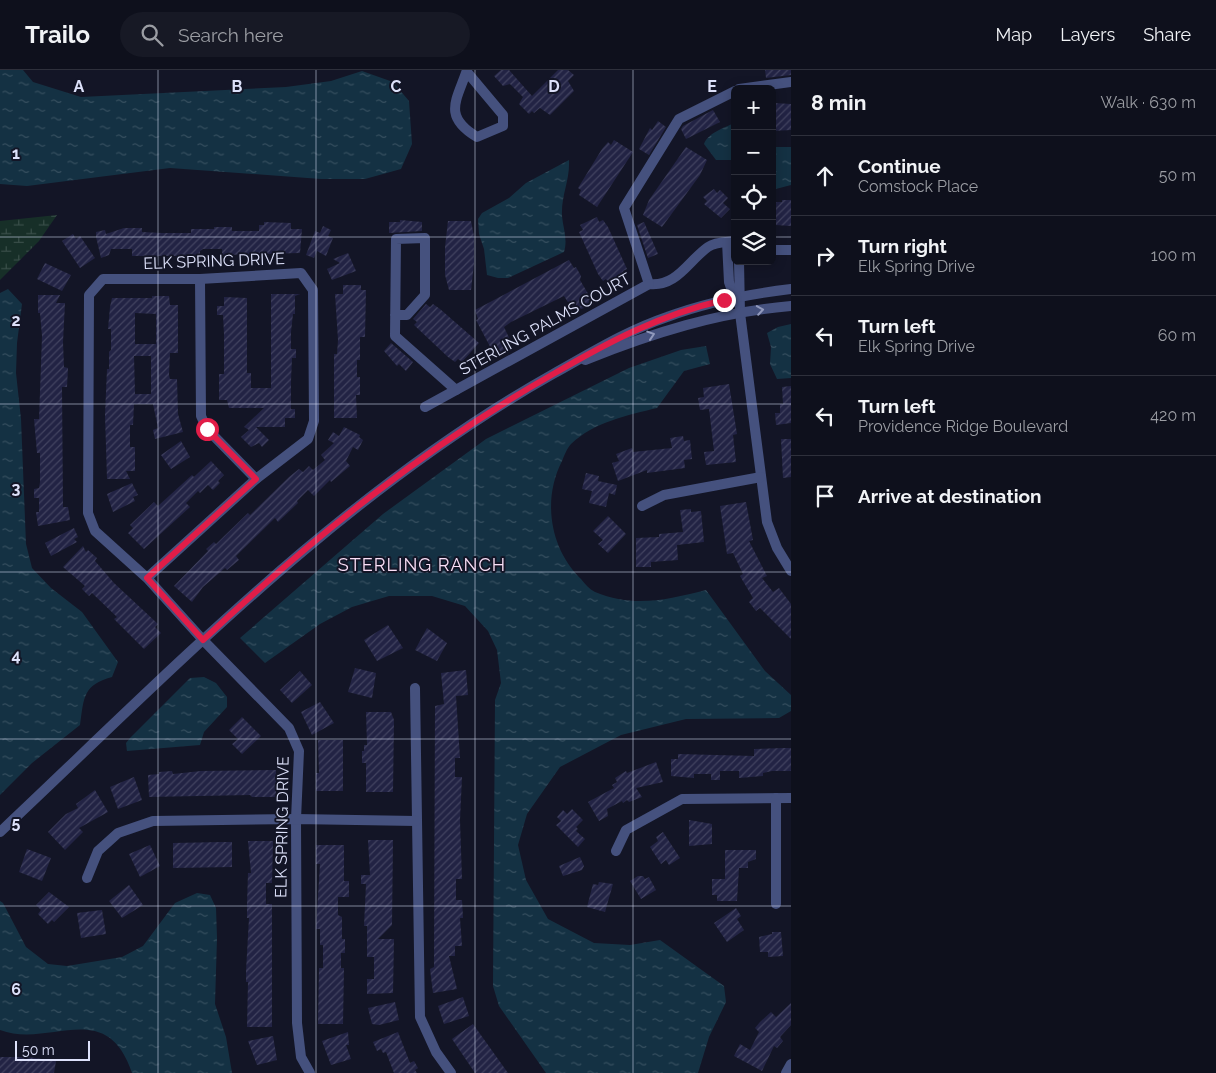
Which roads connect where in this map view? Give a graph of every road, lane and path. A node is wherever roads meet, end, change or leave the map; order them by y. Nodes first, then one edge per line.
1 (467, 71) edge
2 (791, 82) edge
3 (769, 85) edge
4 (731, 93) edge
5 (731, 241) edge
6 (776, 250) edge
7 (791, 250) edge
8 (740, 265) edge
9 (200, 279) junction
10 (649, 284) junction
11 (791, 289) edge
12 (737, 297) junction
13 (791, 306) edge
14 (740, 313) junction
15 (395, 315) junction
16 (556, 372) junction
17 (456, 390) junction
18 (425, 407) dead end
19 (761, 477) junction
20 (256, 479) junction
21 (642, 506) dead end
22 (791, 571) edge
23 (147, 578) junction
24 (203, 640) junction
25 (416, 688) dead end
26 (776, 798) junction
27 (791, 798) edge
28 (296, 819) junction
29 (416, 822) junction
30 (0, 832) edge
31 (616, 851) dead end
32 (87, 878) dead end
33 (776, 904) dead end
34 (791, 1064) edge
35 (310, 1073) edge
36 (451, 1073) edge
37 (786, 1073) edge

1 - 1 street
2 - 3 street
4 - 10 street, STERLING PALMS COURT
5 - 10 street, STERLING PALMS COURT
5 - 12 street, STERLING PALMS COURT
6 - 7 street
8 - 12 street, STERLING PALMS COURT
9 - 20 street
9 - 20 street, ELK SPRING DRIVE
9 - 23 street, ELK SPRING DRIVE
10 - 17 street, STERLING PALMS COURT
11 - 12 street
12 - 14 street, STERLING PALMS COURT
12 - 16 street
14 -> 13 street
16 -> 14 street
14 - 19 street, STERLING PALMS COURT
15 - 15 street, STERLING PALMS COURT
15 - 17 street, STERLING PALMS COURT
16 - 24 street
17 - 18 street, STERLING PALMS COURT
19 - 21 street
19 - 22 street, STERLING PALMS COURT
20 - 23 street, ELK SPRING DRIVE
23 - 24 street, ELK SPRING DRIVE
24 - 28 street, ELK SPRING DRIVE
24 - 30 street
25 - 29 street
26 - 27 street
26 - 31 street
26 - 33 street
28 - 29 street
28 - 32 street
28 - 35 street, ELK SPRING DRIVE
29 - 36 street
34 - 37 street

